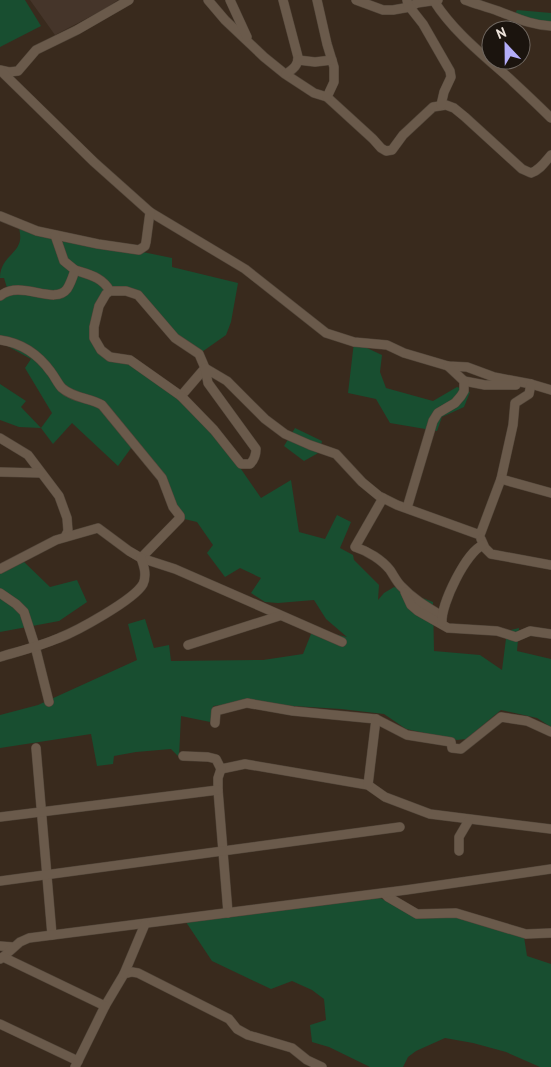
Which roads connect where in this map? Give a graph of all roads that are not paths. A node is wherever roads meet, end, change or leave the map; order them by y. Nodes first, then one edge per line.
1 (129, 0) edge
2 (208, 0) edge
3 (230, 0) edge
4 (283, 0) edge
5 (317, 0) edge
6 (356, 0) edge
7 (465, 0) edge
8 (436, 1) edge
9 (408, 4) edge
10 (551, 26) edge
11 (248, 40) junction
12 (298, 60) junction
13 (332, 60) junction
14 (0, 70) edge
15 (286, 74) junction
16 (327, 97) junction
17 (441, 105) junction
18 (551, 118) edge
19 (551, 155) edge
20 (150, 212) junction
21 (0, 216) edge
22 (55, 235) junction
23 (75, 270) junction
24 (110, 292) junction
25 (0, 296) edge
26 (0, 340) edge
27 (448, 366) junction
28 (205, 368) junction
29 (464, 381) junction
30 (527, 383) junction
31 (551, 390) edge
32 (181, 396) junction
33 (0, 438) edge
34 (0, 472) edge
35 (41, 473) junction
36 (501, 479) junction
37 (551, 493) edge
38 (383, 498) junction
39 (407, 508) junction
40 (480, 535) junction
41 (65, 537) junction
42 (483, 544) junction
43 (141, 558) junction
44 (551, 565) edge
45 (0, 569) edge
46 (404, 589) junction
47 (0, 594) edge
48 (279, 616) junction
49 (442, 616) junction
50 (448, 628) junction
51 (551, 634) edge
52 (342, 642) dead end
53 (188, 645) dead end
54 (35, 646) junction
55 (0, 656) edge
56 (49, 702) dead end
57 (376, 719) junction
58 (215, 723) dead end
59 (551, 732) edge
60 (36, 748) dead end
61 (183, 756) dead end
62 (221, 769) junction
63 (368, 785) junction
64 (218, 790) junction
65 (43, 812) junction
66 (0, 817) edge
67 (469, 820) junction
68 (400, 827) dead end
69 (551, 829) edge
70 (224, 851) junction
71 (459, 851) dead end
72 (551, 869) edge
73 (47, 875) junction
74 (0, 881) edge
75 (384, 893) junction
76 (228, 913) junction
77 (145, 924) junction
78 (551, 932) edge
79 (52, 936) junction
80 (0, 946) edge
81 (13, 947) junction
82 (1, 958) edge
83 (124, 974) junction
84 (105, 1006) junction
85 (0, 1024) edge
86 (76, 1064) edge
87 (322, 1067) edge

1 - 14 street
2 - 11 street
3 - 11 street
4 - 12 street
5 - 13 street
6 - 9 street
7 - 10 street
8 - 9 street
8 - 18 street
9 - 17 street
11 - 15 street
12 - 13 street
12 - 15 street
13 - 16 street
14 - 20 street
15 - 16 street
16 - 17 street
17 - 19 street
20 - 22 street
20 - 27 street
21 - 22 street
22 - 23 street
23 - 24 street
23 - 25 street
24 - 28 street
24 - 32 street
26 - 43 street
27 - 29 street
27 - 30 street
28 - 32 street
28 - 32 street
28 - 38 street
29 - 30 street
29 - 39 street
30 - 31 street
30 - 36 street
33 - 35 street
34 - 35 street
35 - 41 street
36 - 37 street
36 - 40 street
38 - 39 street
38 - 46 street
39 - 40 street
40 - 42 street
41 - 43 street
41 - 45 street
42 - 44 street
42 - 49 street
43 - 48 street
43 - 54 street
46 - 49 street
46 - 50 street
47 - 54 street
48 - 52 street
48 - 53 street
49 - 50 street
50 - 51 street
54 - 55 street
54 - 56 street
57 - 58 street
57 - 59 street
57 - 63 street
60 - 65 street
61 - 62 street
62 - 63 street
62 - 64 street
63 - 67 street
64 - 65 street
64 - 70 street
65 - 66 street
65 - 73 street
67 - 69 street
67 - 71 street
68 - 70 street
70 - 73 street
70 - 76 street
72 - 75 street
73 - 74 street
73 - 79 street
75 - 76 street
75 - 78 street
76 - 77 street
77 - 79 street
77 - 83 street
79 - 81 street
80 - 81 street
81 - 82 street
82 - 84 street
83 - 84 street
83 - 87 street
84 - 86 street
85 - 86 street

